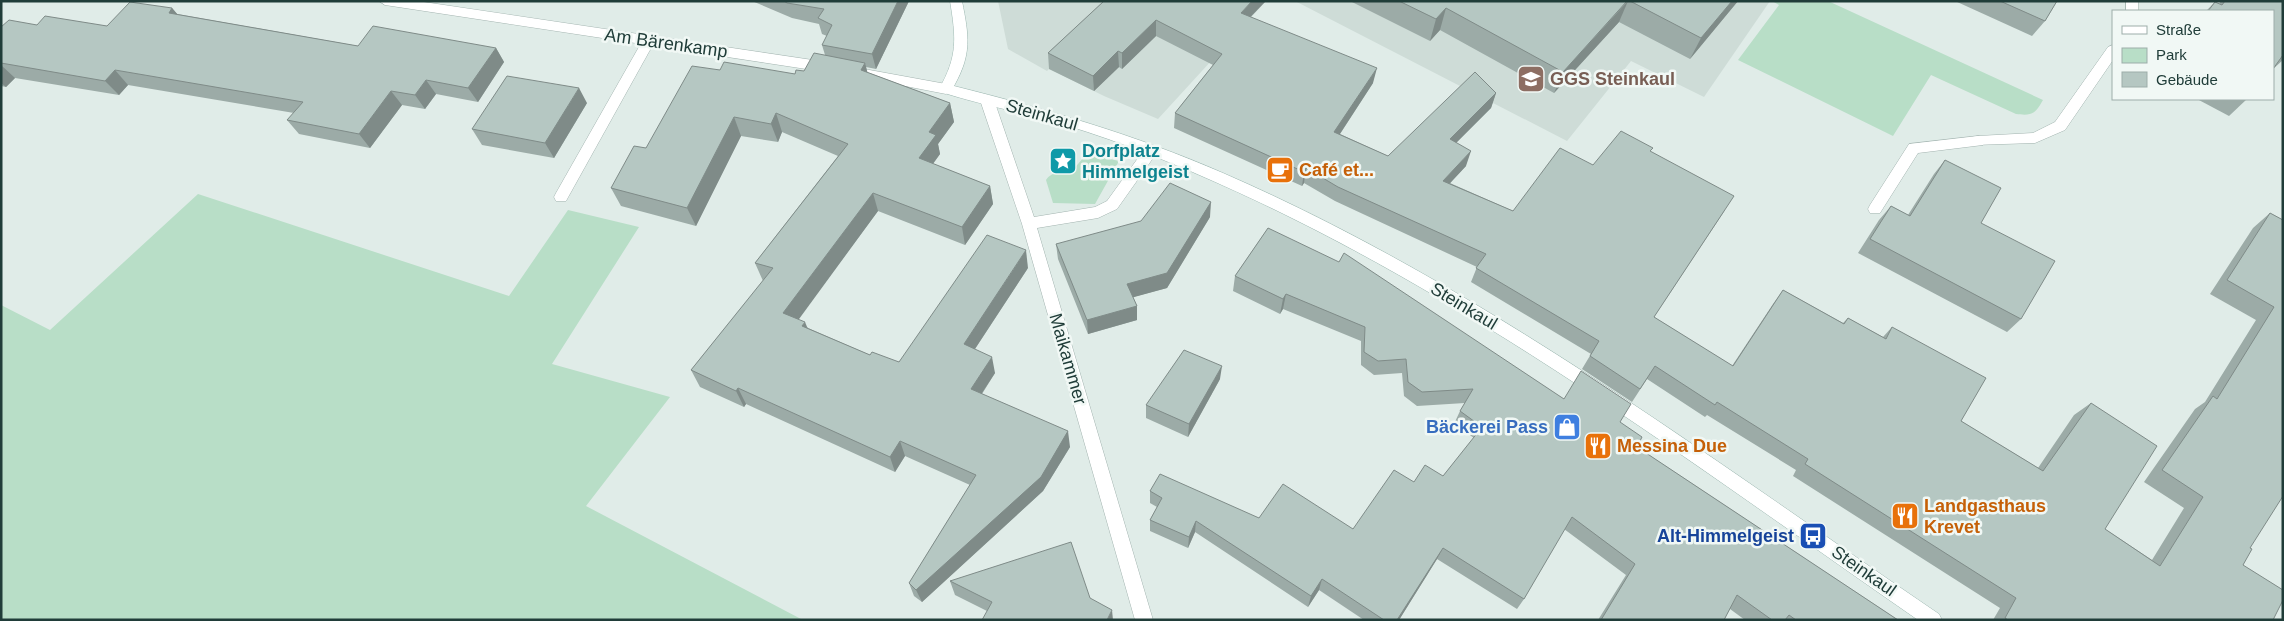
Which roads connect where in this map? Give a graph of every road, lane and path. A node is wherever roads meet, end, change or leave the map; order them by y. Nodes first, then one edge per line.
1 (385, 1) edge
2 (956, 1) edge
3 (649, 41) junction
4 (2112, 51) edge
5 (946, 89) junction
6 (987, 100) junction
7 (1151, 151) junction
8 (560, 197) dead end
9 (1875, 209) dead end
10 (1029, 224) junction
11 (1144, 620) edge
12 (1933, 620) edge

1 - 3 street, Am Bärenkamp
2 - 5 street
3 - 5 street, Am Bärenkamp
3 - 8 street
4 - 9 street
5 - 6 street, Steinkaul
6 - 7 street, Steinkaul
6 - 10 street, Maikammer
7 - 10 street
7 - 12 street, Steinkaul
10 - 11 street, Maikammer

